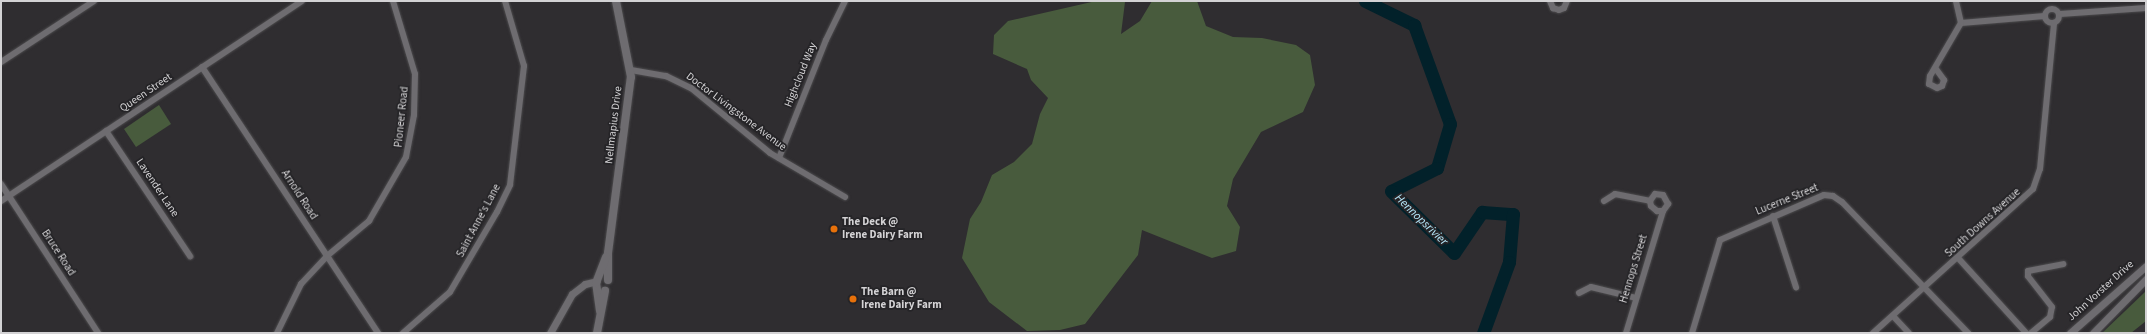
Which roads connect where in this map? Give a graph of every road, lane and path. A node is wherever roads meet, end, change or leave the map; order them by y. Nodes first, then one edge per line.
1 (94, 1) edge
2 (302, 1) edge
3 (393, 1) edge
4 (505, 1) edge
5 (616, 1) edge
6 (845, 1) edge
7 (1550, 1) edge
8 (1567, 1) edge
9 (1956, 1) edge
10 (2050, 1) edge
11 (2052, 8) junction
12 (2146, 8) edge
13 (2060, 14) junction
14 (2045, 16) junction
15 (1962, 23) junction
16 (2054, 23) junction
17 (1, 62) edge
18 (202, 67) junction
19 (1936, 69) dead end
20 (631, 70) junction
21 (106, 131) junction
22 (779, 158) junction
23 (1, 184) edge
24 (9, 196) junction
25 (845, 197) dead end
26 (1604, 200) dead end
27 (1, 201) edge
28 (1650, 201) junction
29 (1663, 211) junction
30 (1773, 216) junction
31 (190, 256) dead end
32 (327, 256) junction
33 (1959, 259) junction
34 (2063, 264) dead end
35 (2146, 266) edge
36 (2146, 280) edge
37 (601, 285) junction
38 (1796, 287) dead end
39 (1925, 287) junction
40 (1579, 294) dead end
41 (1636, 298) junction
42 (1893, 316) junction
43 (98, 333) edge
44 (277, 333) edge
45 (378, 333) edge
46 (403, 333) edge
47 (550, 333) edge
48 (597, 333) edge
49 (1626, 333) edge
50 (1692, 333) edge
51 (1873, 333) edge
52 (1909, 333) edge
53 (1968, 333) edge
54 (2026, 333) edge
55 (2031, 333) edge
56 (2070, 333) edge
57 (2093, 333) edge

1 - 17 street
2 - 18 street, Queen Street
3 - 32 street, Pioneer Road
4 - 46 street, Saint Anne's Lane
5 - 20 main road, Nellmapius Drive
6 - 22 street, Highcloud Way
7 - 8 street
9 - 15 street
10 - 11 street
11 - 13 street
11 - 14 street
12 - 13 street
13 - 16 street
14 - 15 street
14 - 16 street
15 - 19 street
16 - 33 street, South Downs Avenue
18 - 21 street, Queen Street
18 - 32 street, Arnold Road
20 - 22 street, Doctor Livingstone Avenue
20 - 37 main road, Nellmapius Drive
21 - 24 street, Queen Street
21 - 31 street, Lavender Lane
22 - 25 street, Doctor Livingstone Avenue
23 - 24 street, Bruce Road
24 - 27 street, Queen Street
24 - 43 street, Bruce Road
26 - 28 street
28 - 29 street
28 - 29 street, Hennops Street
29 - 41 street, Hennops Street
30 - 38 street
30 - 39 street, Lucerne Street
30 - 50 street, Lucerne Street
32 - 44 street, Pioneer Road
32 - 45 street, Arnold Road
33 - 39 street, South Downs Avenue
33 - 54 street
34 - 55 street
35 - 56 street, John Vorster Drive
36 - 57 street, John Vorster Drive
37 - 47 street
37 - 48 main road, Nellmapius Drive
39 - 42 street, South Downs Avenue
39 - 53 street, Lucerne Street
40 - 41 street
41 - 49 street, Hennops Street
42 - 51 street, South Downs Avenue
42 - 52 street

